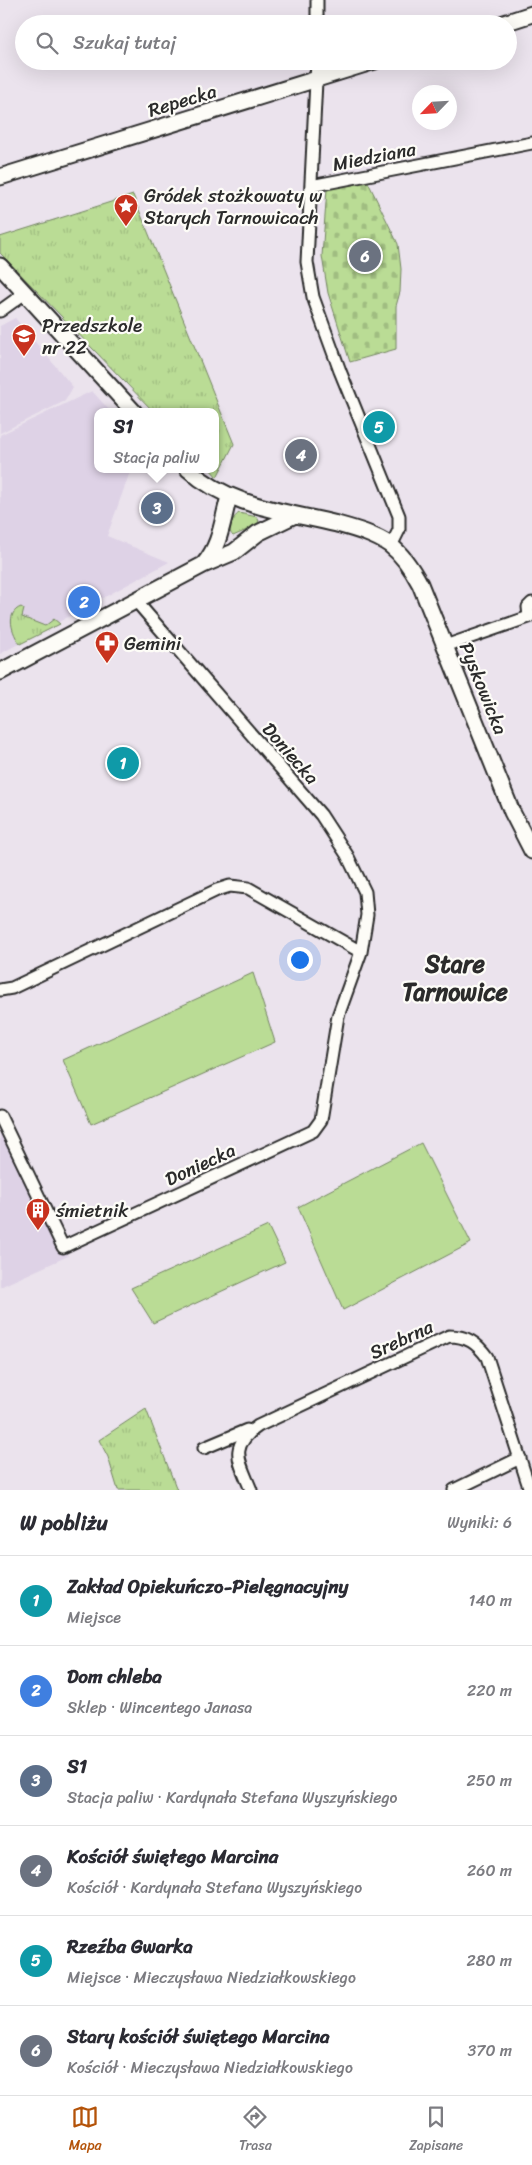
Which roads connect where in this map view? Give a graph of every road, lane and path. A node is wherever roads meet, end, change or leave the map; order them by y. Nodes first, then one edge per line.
1 (317, 0) edge
2 (532, 14) edge
3 (317, 15) edge
4 (517, 19) edge
5 (318, 70) edge
6 (345, 70) edge
7 (318, 78) junction
8 (532, 143) edge
9 (0, 177) edge
10 (311, 186) junction
11 (0, 266) edge
12 (25, 293) junction
13 (0, 311) edge
14 (130, 408) edge
15 (193, 473) edge
16 (229, 496) junction
17 (263, 508) junction
18 (295, 515) junction
19 (258, 534) junction
20 (391, 546) junction
21 (203, 565) junction
22 (136, 601) junction
23 (532, 603) edge
24 (445, 646) junction
25 (0, 672) edge
26 (532, 851) edge
27 (361, 952) junction
28 (0, 990) edge
29 (0, 1116) edge
30 (258, 1426) junction
31 (204, 1448) dead end
32 (520, 1458) junction
33 (251, 1490) edge
34 (454, 1490) edge
35 (530, 1490) edge

1 - 3 street
2 - 4 street
5 - 7 street
6 - 7 street, Repecka
7 - 9 street, Repecka
7 - 10 street
8 - 10 street, Miedziana
10 - 20 street
11 - 12 street
12 - 13 street
12 - 14 street
15 - 16 street
16 - 17 street
16 - 21 street
17 - 18 street
17 - 19 street
18 - 19 street
18 - 20 street
19 - 21 street
20 - 24 street, Pyskowicka
21 - 22 street
22 - 25 street
22 - 27 street, Doniecka
23 - 24 street
24 - 26 street, Pyskowicka
27 - 28 street
27 - 29 street, Doniecka
30 - 31 street, Srebrna
30 - 32 street, Srebrna
30 - 33 street, Srebrna
32 - 34 street
32 - 35 street, Srebrna

